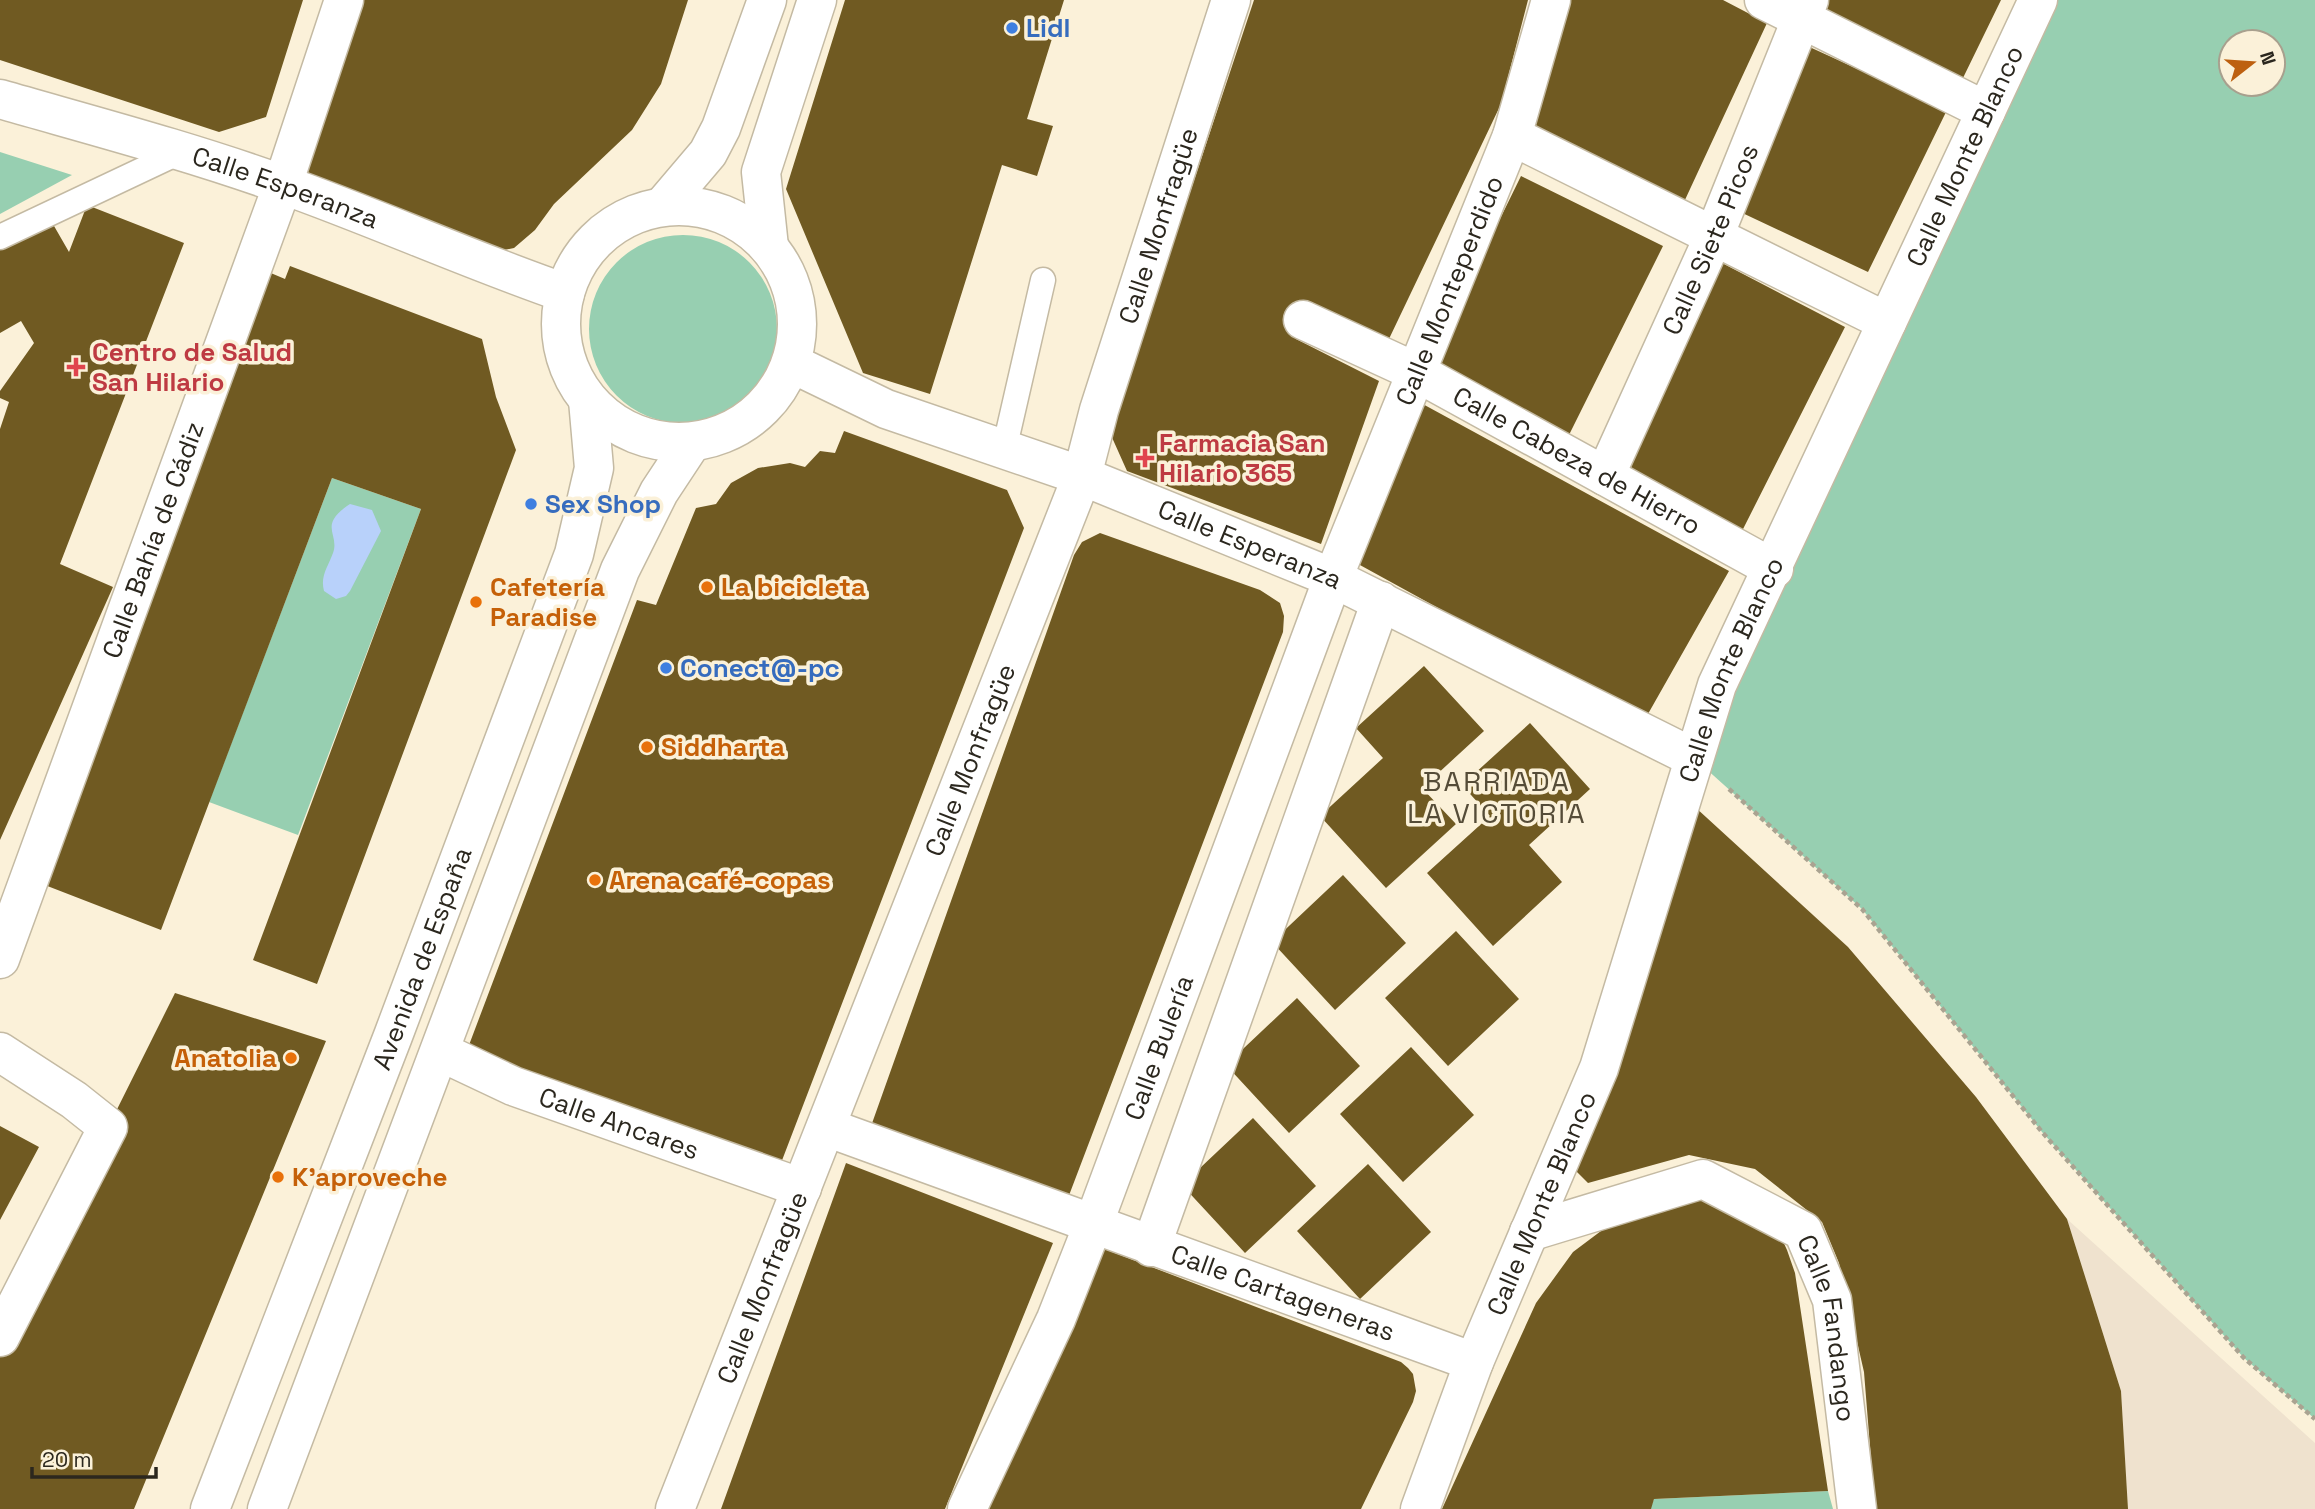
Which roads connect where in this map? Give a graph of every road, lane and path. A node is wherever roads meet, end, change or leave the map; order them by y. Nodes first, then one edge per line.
1 (345, 0) edge
2 (767, 0) edge
3 (817, 0) edge
4 (1231, 0) edge
5 (1551, 0) edge
6 (1764, 0) edge
7 (2038, 0) edge
8 (1805, 9) edge
9 (0, 99) edge
10 (1986, 111) junction
11 (1512, 136) junction
12 (182, 151) junction
13 (283, 184) junction
14 (663, 206) junction
15 (1714, 236) junction
16 (0, 237) edge
17 (769, 247) junction
18 (1043, 280) dead end
19 (565, 293) junction
20 (1303, 320) dead end
21 (1887, 322) junction
22 (791, 363) junction
23 (1416, 372) junction
24 (588, 400) junction
25 (692, 442) junction
26 (1004, 450) junction
27 (1605, 476) junction
28 (1082, 477) junction
29 (1774, 569) junction
30 (1333, 578) junction
31 (1381, 601) junction
32 (1694, 758) junction
33 (0, 958) edge
34 (0, 1052) edge
35 (441, 1052) junction
36 (826, 1127) junction
37 (802, 1188) junction
38 (1093, 1225) junction
39 (1529, 1232) junction
40 (1151, 1247) junction
41 (0, 1337) edge
42 (1474, 1362) junction
43 (2315, 1419) edge
44 (210, 1509) edge
45 (267, 1509) edge
46 (675, 1509) edge
47 (967, 1509) edge
48 (1420, 1509) edge
49 (1857, 1509) edge

1 - 13 street, Calle Bahía de Cádiz
2 - 14 street
3 - 17 street
4 - 28 street, Calle Monfragüe
5 - 11 street, Calle Monteperdido
6 - 8 street
7 - 10 street, Calle Monte Blanco
8 - 10 street
8 - 15 street, Calle Siete Picos
9 - 12 street, Calle Esperanza
10 - 21 street, Calle Monte Blanco
11 - 15 street
11 - 23 street, Calle Monteperdido
12 - 13 street, Calle Esperanza
12 - 16 lane
13 - 19 street, Calle Esperanza
13 - 33 street, Calle Bahía de Cádiz
14 - 17 street
14 - 19 street
15 - 21 street
15 - 27 street, Calle Siete Picos
17 - 22 street
18 - 26 lane
19 - 24 street
20 - 23 street, Calle Cabeza de Hierro
21 - 29 street, Calle Monte Blanco
22 - 25 street
22 - 26 street, Calle Esperanza
23 - 27 street, Calle Cabeza de Hierro
23 - 30 street, Calle Monteperdido
24 - 25 street
24 - 44 street, Avenida de España
25 - 35 street, Avenida de España
26 - 28 street, Calle Esperanza
27 - 29 street, Calle Cabeza de Hierro
28 - 30 street, Calle Esperanza
28 - 36 street, Calle Monfragüe
29 - 32 street, Calle Monte Blanco
30 - 31 street, Calle Esperanza
30 - 38 street, Calle Bulería
31 - 32 street, Calle Esperanza
31 - 40 street
32 - 39 street, Calle Monte Blanco
32 - 43 path
34 - 41 street
35 - 37 street, Calle Ancares
35 - 45 street, Avenida de España
36 - 37 street, Calle Monfragüe
36 - 38 street
37 - 46 street, Calle Monfragüe
38 - 40 street, Calle Cartageneras
38 - 47 street, Calle Bulería
39 - 42 street, Calle Monte Blanco
39 - 49 street, Calle Fandango
40 - 42 street, Calle Cartageneras
42 - 48 street, Calle Monte Blanco

